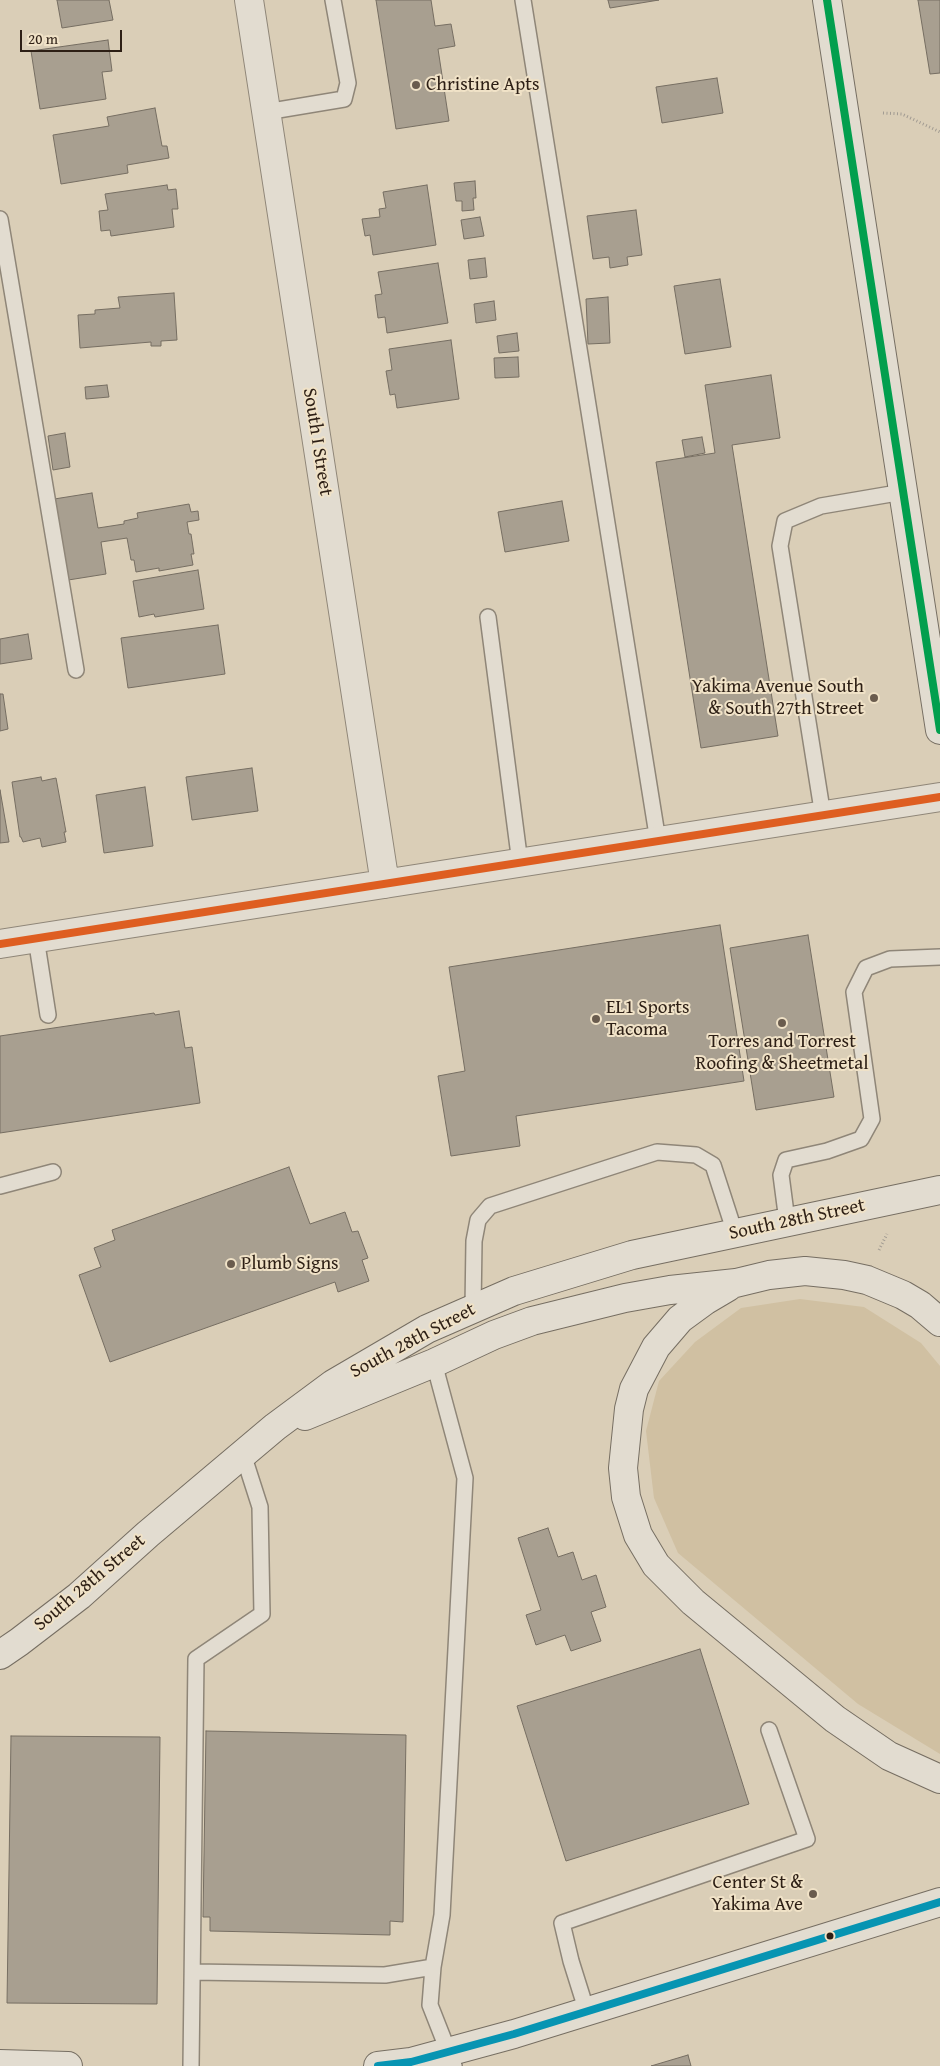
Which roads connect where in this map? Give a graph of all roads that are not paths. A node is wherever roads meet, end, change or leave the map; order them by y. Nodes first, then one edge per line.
1 (249, 0) edge
2 (333, 0) edge
3 (523, 0) edge
4 (827, 0) edge
5 (266, 112) junction
6 (0, 219) edge
7 (903, 492) junction
8 (488, 617) dead end
9 (76, 670) dead end
10 (940, 730) edge
11 (940, 797) edge
12 (823, 816) junction
13 (658, 841) junction
14 (520, 863) junction
15 (385, 884) junction
16 (36, 938) junction
17 (0, 944) edge
18 (940, 957) edge
19 (48, 1015) dead end
20 (53, 1172) dead end
21 (0, 1186) edge
22 (940, 1190) edge
23 (787, 1221) junction
24 (735, 1233) junction
25 (736, 1283) junction
26 (473, 1308) junction
27 (940, 1322) edge
28 (434, 1363) junction
29 (275, 1427) junction
30 (243, 1454) junction
31 (0, 1655) edge
32 (769, 1730) dead end
33 (940, 1779) edge
34 (940, 1902) edge
35 (432, 1967) junction
36 (192, 1972) junction
37 (587, 2012) junction
38 (452, 2059) edge
39 (0, 2064) edge
40 (68, 2066) edge
41 (191, 2066) edge
42 (378, 2066) edge

1 - 5 street, South I Street
2 - 5 lane
3 - 13 lane
4 - 7 street
5 - 15 street, South I Street
6 - 9 lane
7 - 10 street
7 - 12 lane
8 - 14 lane
11 - 12 street
12 - 13 street
13 - 14 street
14 - 15 street
15 - 16 street
16 - 17 street
16 - 19 lane
18 - 23 lane
20 - 21 lane
22 - 23 street, South 28th Street
23 - 24 street, South 28th Street
24 - 26 street, South 28th Street
24 - 26 lane
25 - 27 street
25 - 28 street
25 - 33 street
26 - 29 street, South 28th Street
28 - 29 street
28 - 35 lane
29 - 30 street, South 28th Street
30 - 31 street, South 28th Street
30 - 36 lane
32 - 37 lane
34 - 37 street
35 - 36 lane
35 - 38 lane
36 - 41 lane
37 - 38 street
38 - 42 street
39 - 40 street

